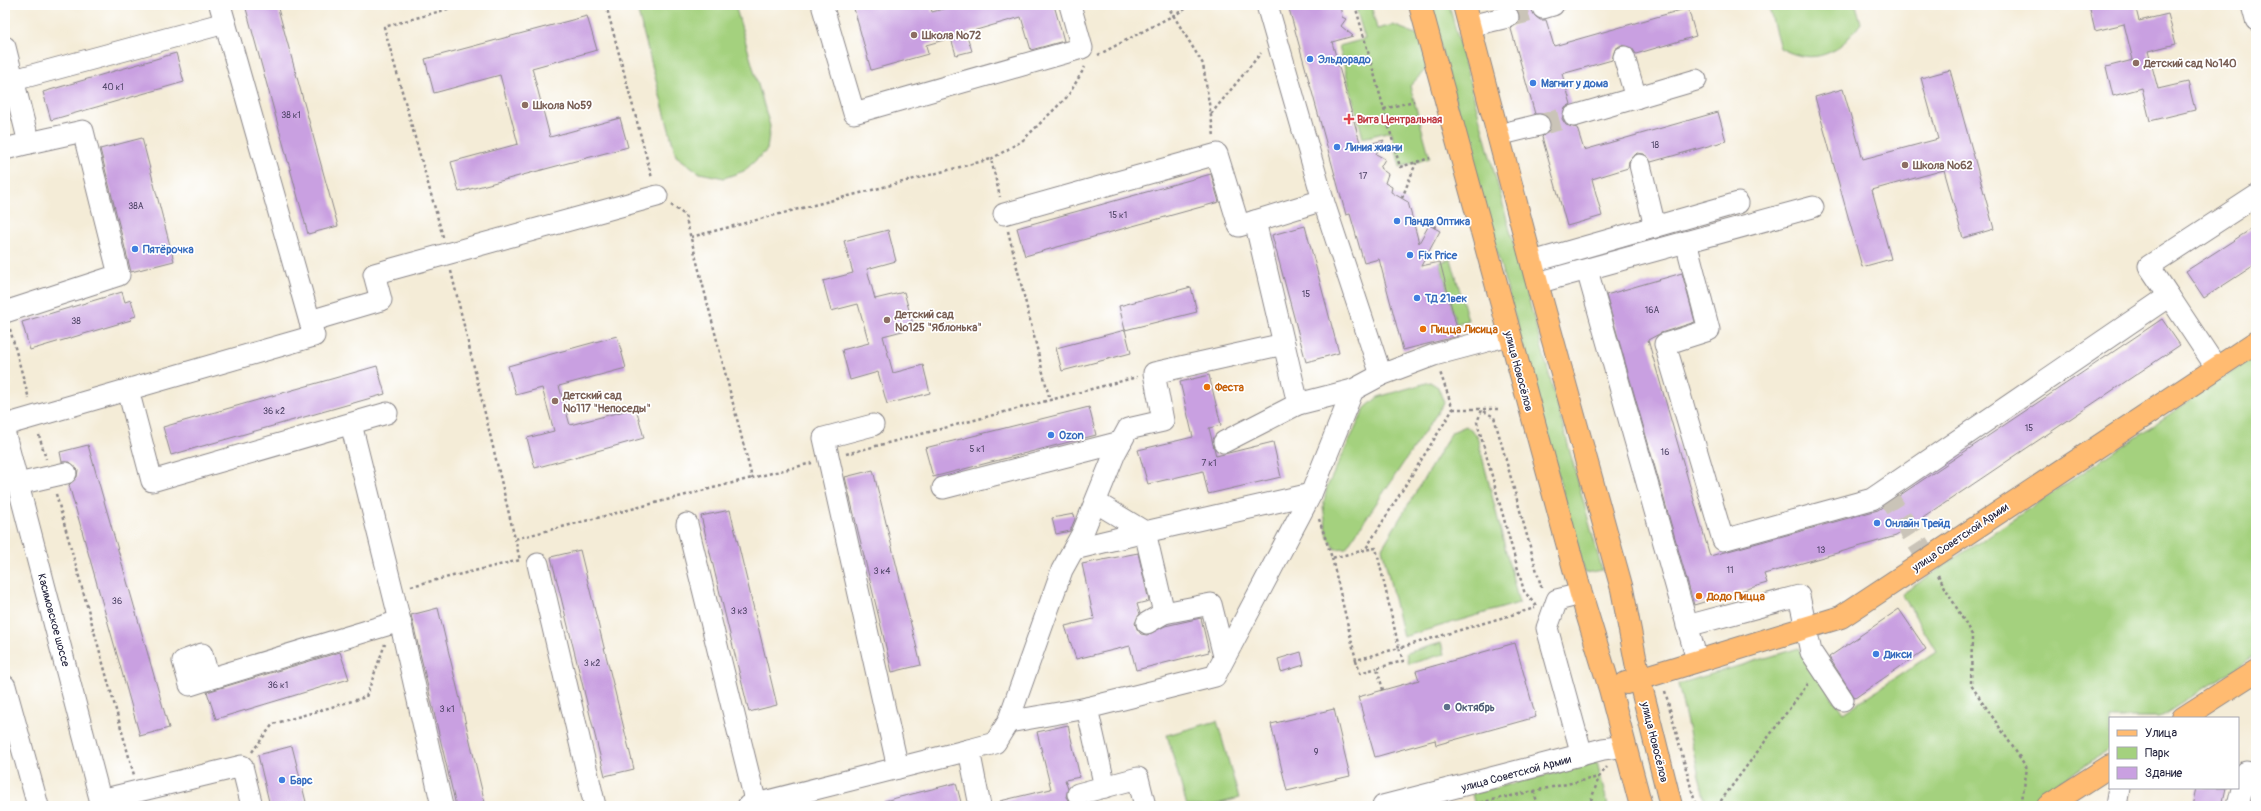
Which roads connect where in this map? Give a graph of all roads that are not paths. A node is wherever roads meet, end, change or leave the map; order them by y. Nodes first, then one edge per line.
1 (1070, 5) edge
2 (1267, 5) edge
3 (1420, 5) edge
4 (1464, 5) edge
5 (2252, 5) edge
6 (823, 8) dead end
7 (222, 14) edge
8 (1508, 17) tunnel mouth
9 (2256, 20) edge
10 (1469, 26) junction
11 (5, 47) edge
12 (1624, 57) dead end
13 (14, 80) junction
14 (1696, 80) dead end
15 (1636, 98) junction
16 (1574, 116) tunnel mouth
17 (1538, 125) tunnel mouth
18 (1498, 135) junction
19 (29, 143) junction
20 (5, 149) edge
21 (1640, 165) dead end
22 (657, 196) road end
23 (2256, 196) edge
24 (1323, 200) junction
25 (1738, 203) dead end
26 (1813, 207) dead end
27 (1004, 214) road end
28 (1255, 221) junction
29 (1656, 227) junction
30 (1686, 242) junction
31 (1532, 262) junction
32 (1587, 270) junction
33 (1537, 283) junction
34 (2169, 296) junction
35 (7, 319) edge
36 (310, 321) junction
37 (1509, 335) junction
38 (2256, 342) edge
39 (1284, 344) junction
40 (2216, 367) junction
41 (1381, 375) junction
42 (128, 390) junction
43 (1353, 390) junction
44 (1298, 404) junction
45 (387, 413) dead end
46 (350, 424) junction
47 (5, 425) edge
48 (873, 425) dead end
49 (5, 434) edge
50 (1121, 442) junction
51 (1224, 442) dead end
52 (58, 475) road end
53 (18, 484) junction
54 (943, 488) dead end
55 (1311, 494) junction
56 (1097, 503) junction
57 (687, 524) dead end
58 (1146, 532) junction
59 (1074, 549) junction
60 (538, 564) dead end
61 (1581, 594) junction
62 (396, 622) junction
63 (1686, 626) junction
64 (1805, 628) junction
65 (1224, 656) junction
66 (1697, 660) junction
67 (2256, 671) edge
68 (1639, 678) junction
69 (209, 679) dead end
70 (5, 686) edge
71 (1610, 689) junction
72 (1843, 700) dead end
73 (1087, 708) junction
74 (2185, 717) edge
75 (1008, 722) junction
76 (1625, 746) junction
77 (969, 750) junction
78 (1582, 755) junction
79 (2109, 767) edge
80 (898, 768) junction
81 (2256, 774) edge
82 (1105, 787) junction
83 (2119, 789) edge
84 (1078, 794) dead end
85 (1439, 800) edge
86 (101, 803) edge
87 (752, 805) edge
88 (38, 806) edge
89 (252, 806) edge
90 (442, 806) edge
91 (595, 806) edge
92 (980, 806) edge
93 (1146, 806) edge
94 (1383, 806) edge
95 (1641, 806) edge
96 (1671, 806) edge
97 (2048, 806) edge
98 (2116, 806) edge
99 (2238, 806) edge

1 - 6 street
2 - 24 street
3 - 37 main road, улица Новосёлов
4 - 10 main road, улица Новосёлов
5 - 9 street
7 - 13 street
7 - 36 street
8 - 10 street
10 - 18 main road, улица Новосёлов
11 - 13 street
12 - 15 street
13 - 19 street
14 - 15 street
15 - 16 street
17 - 18 street
18 - 31 main road, улица Новосёлов
19 - 20 street
19 - 35 street
21 - 29 street
22 - 36 street
23 - 34 street
24 - 28 street
24 - 41 street
25 - 29 street
26 - 30 street
27 - 28 street
28 - 39 street
29 - 31 street
30 - 32 street
30 - 34 street
31 - 33 main road, улица Новосёлов
32 - 33 street
32 - 63 street
33 - 68 main road, улица Новосёлов
34 - 40 street
36 - 42 street
37 - 41 street
37 - 61 main road, улица Новосёлов
38 - 40 main road, улица Советской Армии
39 - 44 street
39 - 50 street
40 - 64 main road, улица Советской Армии
41 - 43 street
42 - 46 street
42 - 47 street
43 - 44 street
43 - 55 street
44 - 51 street
45 - 46 street
46 - 62 street
48 - 80 street
49 - 53 street, Касимовское шоссе
50 - 54 street
50 - 56 street
52 - 53 street
53 - 86 street, Касимовское шоссе
55 - 58 street
55 - 65 street
56 - 58 street
56 - 59 street
57 - 87 street
58 - 59 street
58 - 65 street
59 - 75 street
60 - 91 street
61 - 71 main road, улица Новосёлов
61 - 78 street
62 - 69 street
62 - 90 street
63 - 64 street
63 - 66 street
64 - 66 main road, улица Советской Армии
64 - 72 street
65 - 73 street
66 - 68 main road, улица Советской Армии
67 - 74 main road
68 - 71 main road
68 - 96 main road, улица Новосёлов
70 - 88 street
71 - 76 main road, улица Новосёлов
73 - 75 street
73 - 82 street
75 - 77 street
76 - 78 street, улица Советской Армии
76 - 95 main road, улица Новосёлов
77 - 80 street
77 - 92 street
78 - 85 street, улица Советской Армии
79 - 97 main road
80 - 87 street
81 - 99 street
82 - 84 street
82 - 93 street
83 - 98 street
85 - 94 street, улица Советской Армии
86 - 89 street

